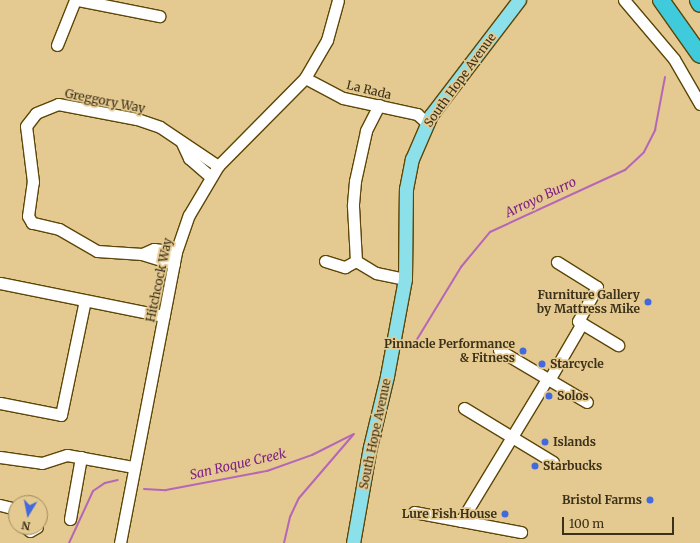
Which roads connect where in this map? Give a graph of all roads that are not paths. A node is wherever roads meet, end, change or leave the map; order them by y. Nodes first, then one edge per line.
1 (75, 0) edge
2 (78, 0) edge
3 (338, 0) edge
4 (519, 0) edge
5 (624, 0) edge
6 (662, 0) edge
7 (674, 0) edge
8 (698, 0) edge
9 (700, 4) edge
10 (159, 16) dead end
11 (700, 39) edge
12 (57, 45) dead end
13 (700, 55) edge
14 (305, 78) junction
15 (700, 104) edge
16 (379, 105) junction
17 (427, 123) junction
18 (181, 142) junction
19 (218, 166) junction
20 (210, 177) junction
21 (176, 252) junction
22 (142, 254) junction
23 (325, 260) dead end
24 (356, 261) junction
25 (557, 262) dead end
26 (174, 264) junction
27 (405, 279) junction
28 (0, 283) edge
29 (85, 300) junction
30 (164, 316) junction
31 (582, 323) junction
32 (618, 345) dead end
33 (499, 350) dead end
34 (548, 380) junction
35 (586, 402) dead end
36 (0, 403) edge
37 (464, 408) dead end
38 (512, 437) junction
39 (0, 457) edge
40 (81, 457) junction
41 (553, 462) dead end
42 (132, 478) junction
43 (414, 512) dead end
44 (70, 519) dead end
45 (461, 521) junction
46 (521, 532) dead end
47 (120, 543) edge
48 (353, 543) edge

1 - 12 street
2 - 10 street
3 - 14 street, Hitchcock Way
4 - 17 main road, South Hope Avenue
5 - 15 street
6 - 13 highway
7 - 11 highway
8 - 9 highway
14 - 16 street, La Rada
14 - 19 street, Hitchcock Way
16 - 17 street, La Rada
16 - 24 street
17 - 27 main road, South Hope Avenue
18 - 19 street, Greggory Way
18 - 20 street, Greggory Way
18 - 22 street, Greggory Way
19 - 20 street, Hitchcock Way
20 - 21 street, Hitchcock Way
21 - 22 street, Greggory Way
21 - 26 street, Hitchcock Way
22 - 26 street, Greggory Way
23 - 24 street
24 - 27 street
25 - 31 street
26 - 30 street, Hitchcock Way
27 - 48 main road, South Hope Avenue
28 - 29 street
29 - 30 street
29 - 36 street
30 - 42 street, Hitchcock Way
31 - 32 street
31 - 34 street
33 - 34 street
34 - 35 street
34 - 38 street
37 - 38 street
38 - 41 street
38 - 45 street
39 - 40 street
40 - 42 street
40 - 44 street
42 - 47 street, Hitchcock Way
43 - 45 street
45 - 46 street

